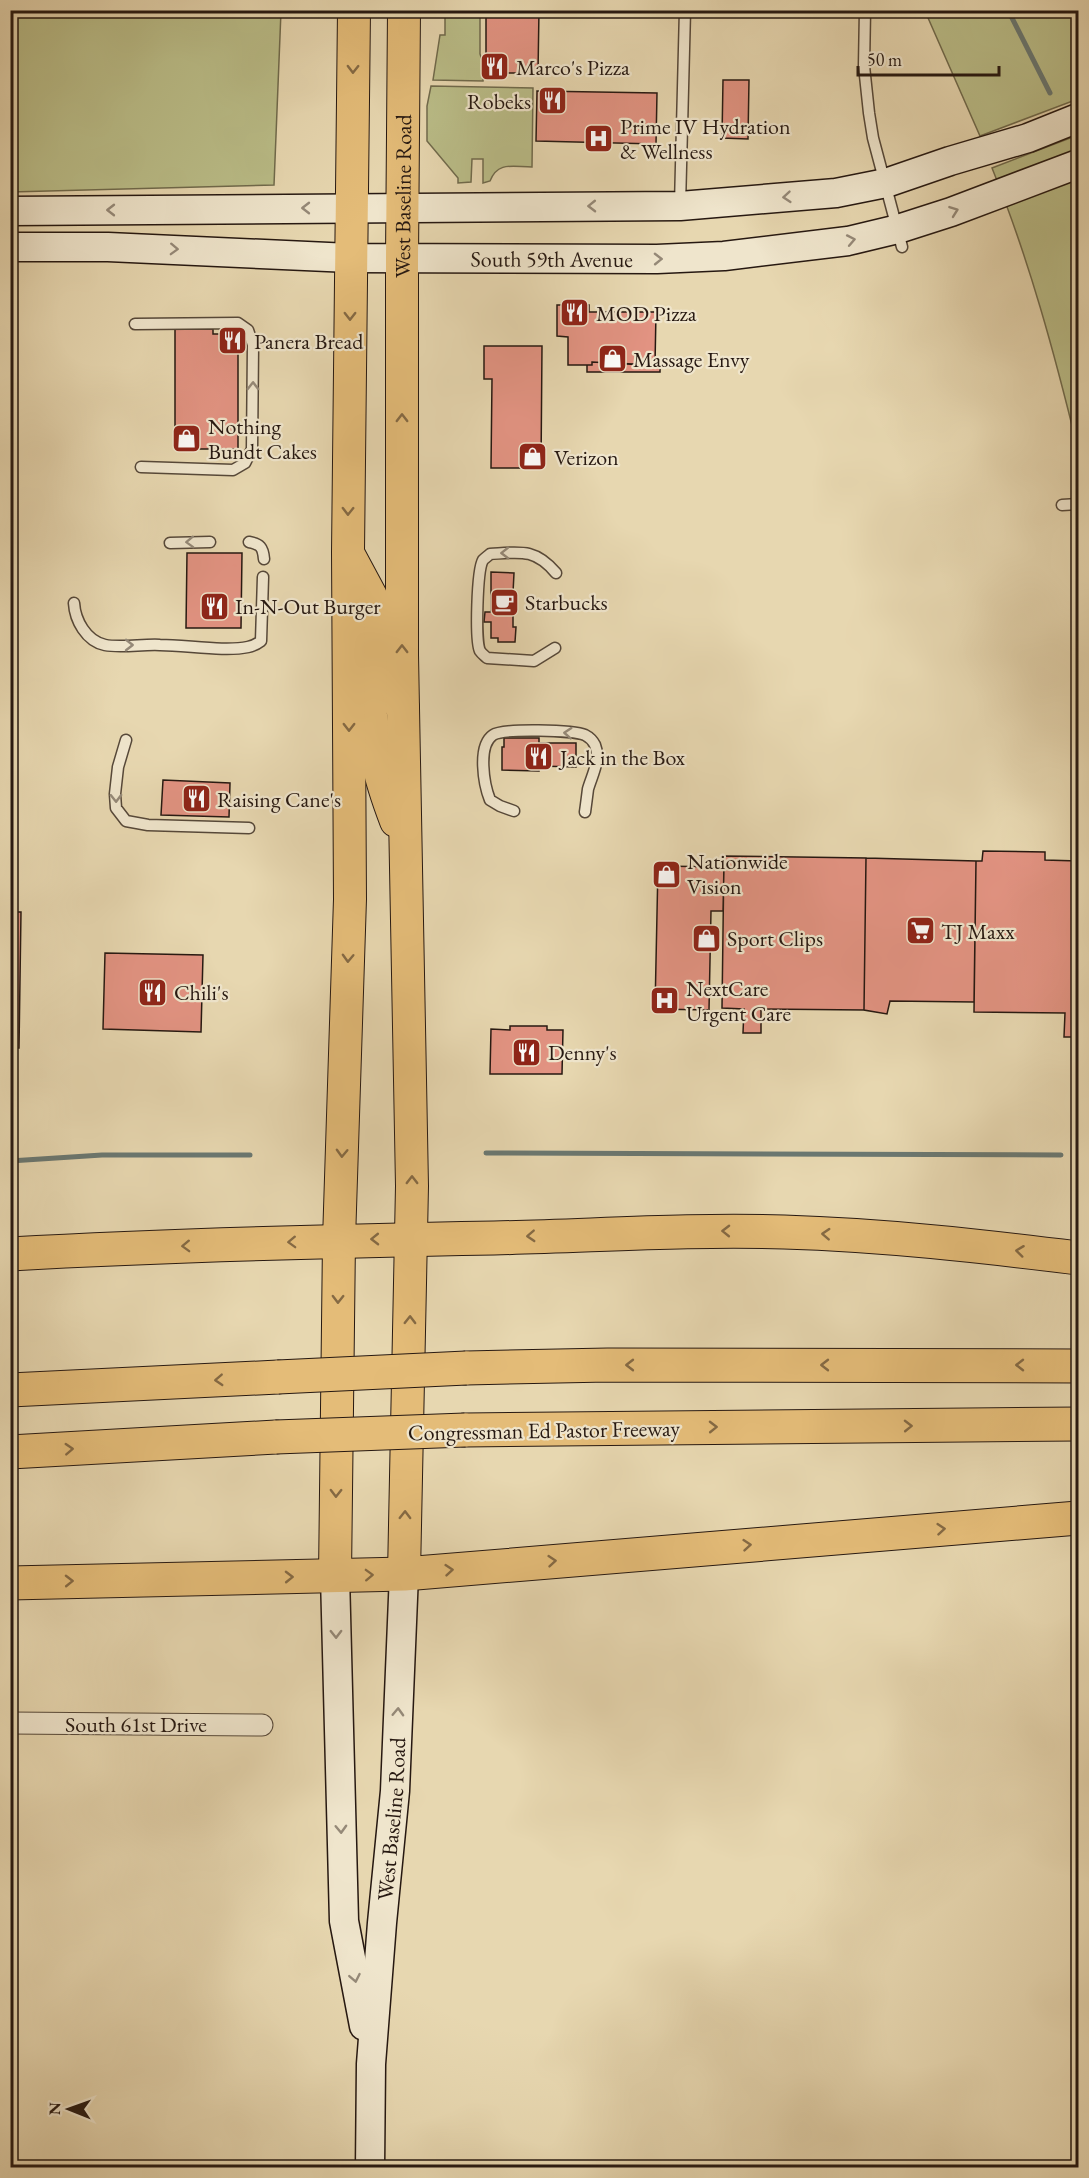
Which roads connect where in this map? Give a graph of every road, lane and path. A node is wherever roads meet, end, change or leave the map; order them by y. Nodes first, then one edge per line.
1 (354, 10) edge
2 (404, 10) edge
3 (685, 10) edge
4 (865, 10) edge
5 (1078, 118) edge
6 (1078, 164) edge
7 (886, 183) junction
8 (680, 206) junction
9 (350, 208) junction
10 (402, 208) junction
11 (10, 211) edge
12 (900, 238) junction
13 (10, 247) edge
14 (350, 258) junction
15 (402, 258) junction
16 (135, 324) dead end
17 (141, 467) dead end
18 (1078, 504) edge
19 (1062, 505) dead end
20 (210, 542) dead end
21 (249, 542) dead end
22 (170, 543) dead end
23 (348, 552) junction
24 (264, 559) dead end
25 (556, 573) dead end
26 (263, 577) dead end
27 (75, 603) dead end
28 (555, 648) dead end
29 (348, 677) junction
30 (403, 708) junction
31 (126, 740) dead end
32 (514, 811) dead end
33 (585, 812) dead end
34 (249, 828) dead end
35 (407, 853) junction
36 (412, 1239) junction
37 (339, 1240) junction
38 (10, 1254) edge
39 (1078, 1258) edge
40 (1078, 1366) edge
41 (10, 1390) edge
42 (1078, 1424) edge
43 (10, 1452) edge
44 (1078, 1518) edge
45 (404, 1574) junction
46 (335, 1576) junction
47 (10, 1582) edge
48 (10, 1723) edge
49 (262, 1725) dead end
50 (371, 2064) junction
51 (370, 2168) edge

1 -> 9 main road
2 - 10 main road, West Baseline Road
3 - 8 lane
4 - 7 lane
5 - 7 main road
12 -> 6 main road, South 59th Avenue
7 -> 8 main road
7 - 12 lane
8 -> 10 main road
9 - 10 main road
9 -> 11 main road
9 - 14 main road
10 - 15 main road, West Baseline Road
15 -> 12 main road, South 59th Avenue
13 -> 14 main road, South 59th Avenue
14 - 15 main road, South 59th Avenue
14 -> 23 main road
30 -> 15 main road, West Baseline Road
17 -> 16 lane
18 - 19 lane
20 -> 22 lane
21 - 24 lane
23 - 29 main road
23 - 30 main road
25 -> 28 lane
27 -> 26 lane
29 - 35 main road
29 -> 37 main road
30 - 35 main road
31 -> 34 lane
33 -> 32 lane
36 -> 35 main road
36 -> 37 highway
39 -> 36 highway
45 -> 36 main road
37 -> 38 highway
37 -> 46 main road
40 -> 41 highway, bridge
43 -> 42 highway, Congressman Ed Pastor Freeway, bridge
45 -> 44 highway
46 -> 45 highway
50 -> 45 main road, West Baseline Road
47 -> 46 highway
46 -> 50 main road, West Baseline Road
48 - 49 street, South 61st Drive
50 - 51 main road, West Baseline Road

